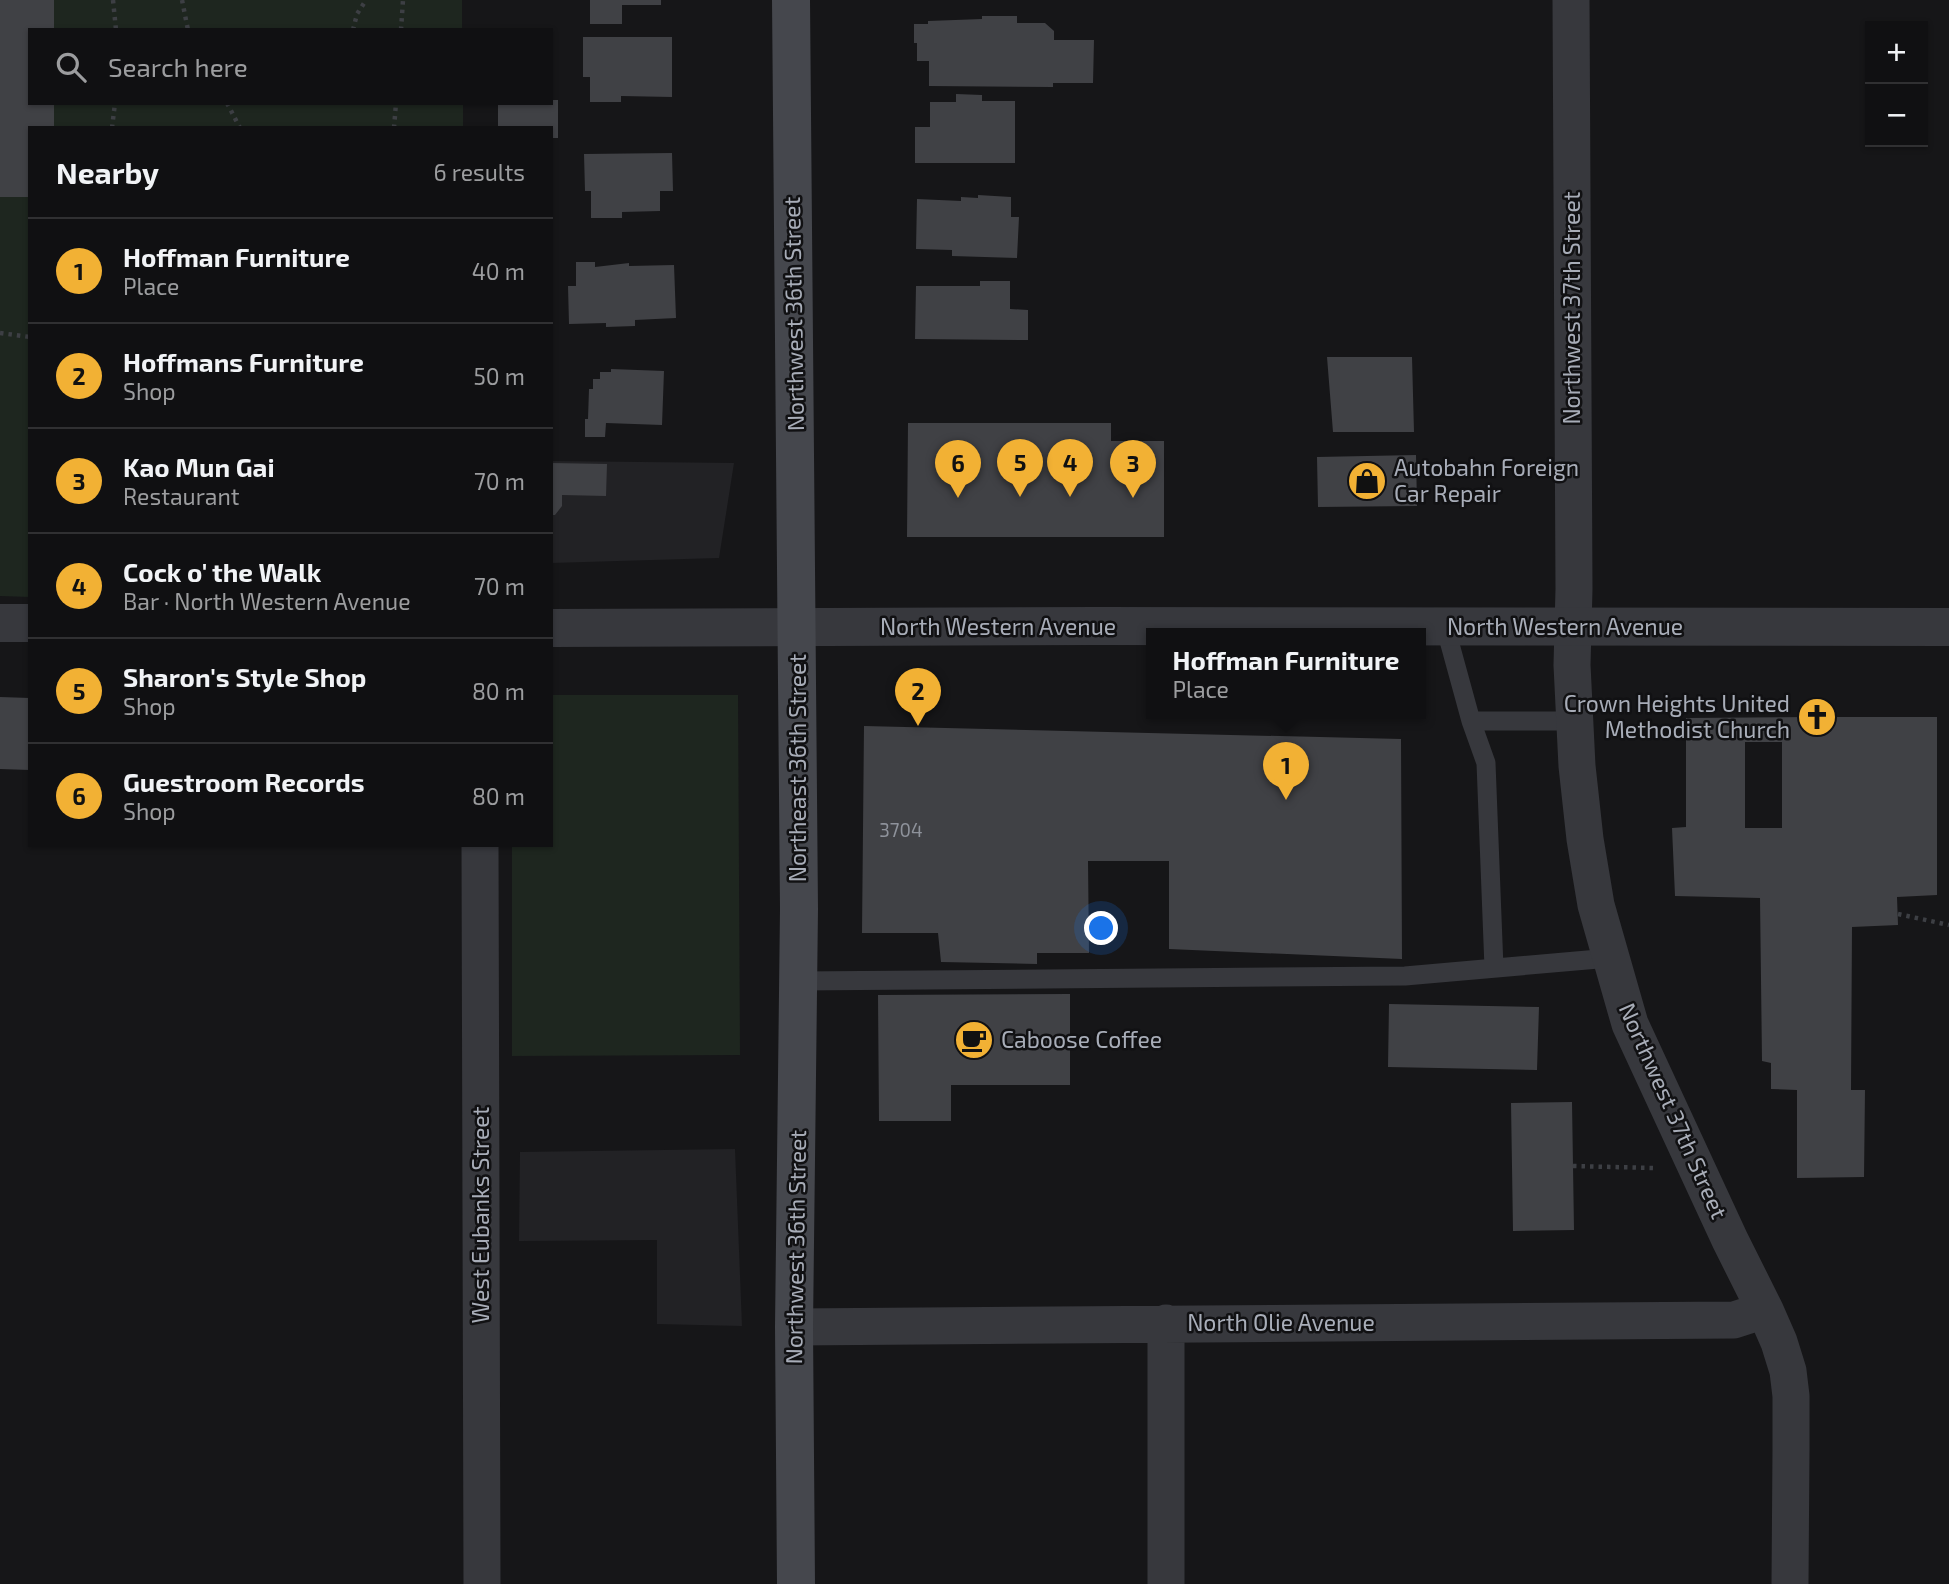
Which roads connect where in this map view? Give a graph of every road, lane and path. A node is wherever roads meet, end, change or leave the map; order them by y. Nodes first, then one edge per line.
1 (113, 0) edge
2 (182, 0) edge
3 (366, 0) edge
4 (402, 0) edge
5 (791, 0) edge
6 (1571, 0) edge
7 (116, 28) edge
8 (188, 28) edge
9 (353, 28) edge
10 (401, 28) edge
11 (115, 105) edge
12 (228, 105) edge
13 (396, 105) edge
14 (112, 126) edge
15 (239, 126) edge
16 (394, 126) edge
17 (0, 333) edge
18 (28, 337) edge
19 (0, 623) edge
20 (28, 623) edge
21 (1444, 626) junction
22 (1573, 626) junction
23 (1949, 627) edge
24 (553, 628) edge
25 (797, 628) junction
26 (1471, 721) junction
27 (1575, 721) junction
28 (480, 847) edge
29 (799, 909) joint
30 (1898, 914) dead end
31 (1949, 925) edge
32 (1610, 958) junction
33 (1494, 968) junction
34 (799, 981) junction
35 (1573, 1166) dead end
36 (1663, 1168) dead end
37 (1765, 1310) junction
38 (1166, 1323) junction
39 (794, 1327) junction
40 (482, 1584) edge
41 (796, 1584) edge
42 (1166, 1584) edge
43 (1790, 1584) edge

1 - 7 path
2 - 8 path
3 - 9 path
4 - 10 path
5 - 25 main road, Northwest 36th Street
6 - 22 street, Northwest 37th Street
11 - 14 path
12 - 15 path
13 - 16 path
17 - 18 path
19 - 20 street
21 - 22 street, North Western Avenue
21 - 25 street, North Western Avenue
21 - 26 lane
22 - 23 street, North Western Avenue
22 - 27 street, Northwest 37th Street
24 - 25 street, North Western Avenue
25 - 29 main road, Northeast 36th Street
26 - 27 lane
26 - 33 lane
27 - 32 street, Northwest 37th Street
28 - 40 street, West Eubanks Street
29 - 34 main road, Northwest 36th Street
30 - 31 path
32 - 33 lane
32 - 37 street, Northwest 37th Street
33 - 34 lane
34 - 39 main road, Northwest 36th Street
35 - 36 path
37 - 38 street, North Olie Avenue
37 - 43 street, Northwest 37th Street
38 - 39 street, North Olie Avenue
38 - 42 street
39 - 41 main road, Northwest 36th Street

